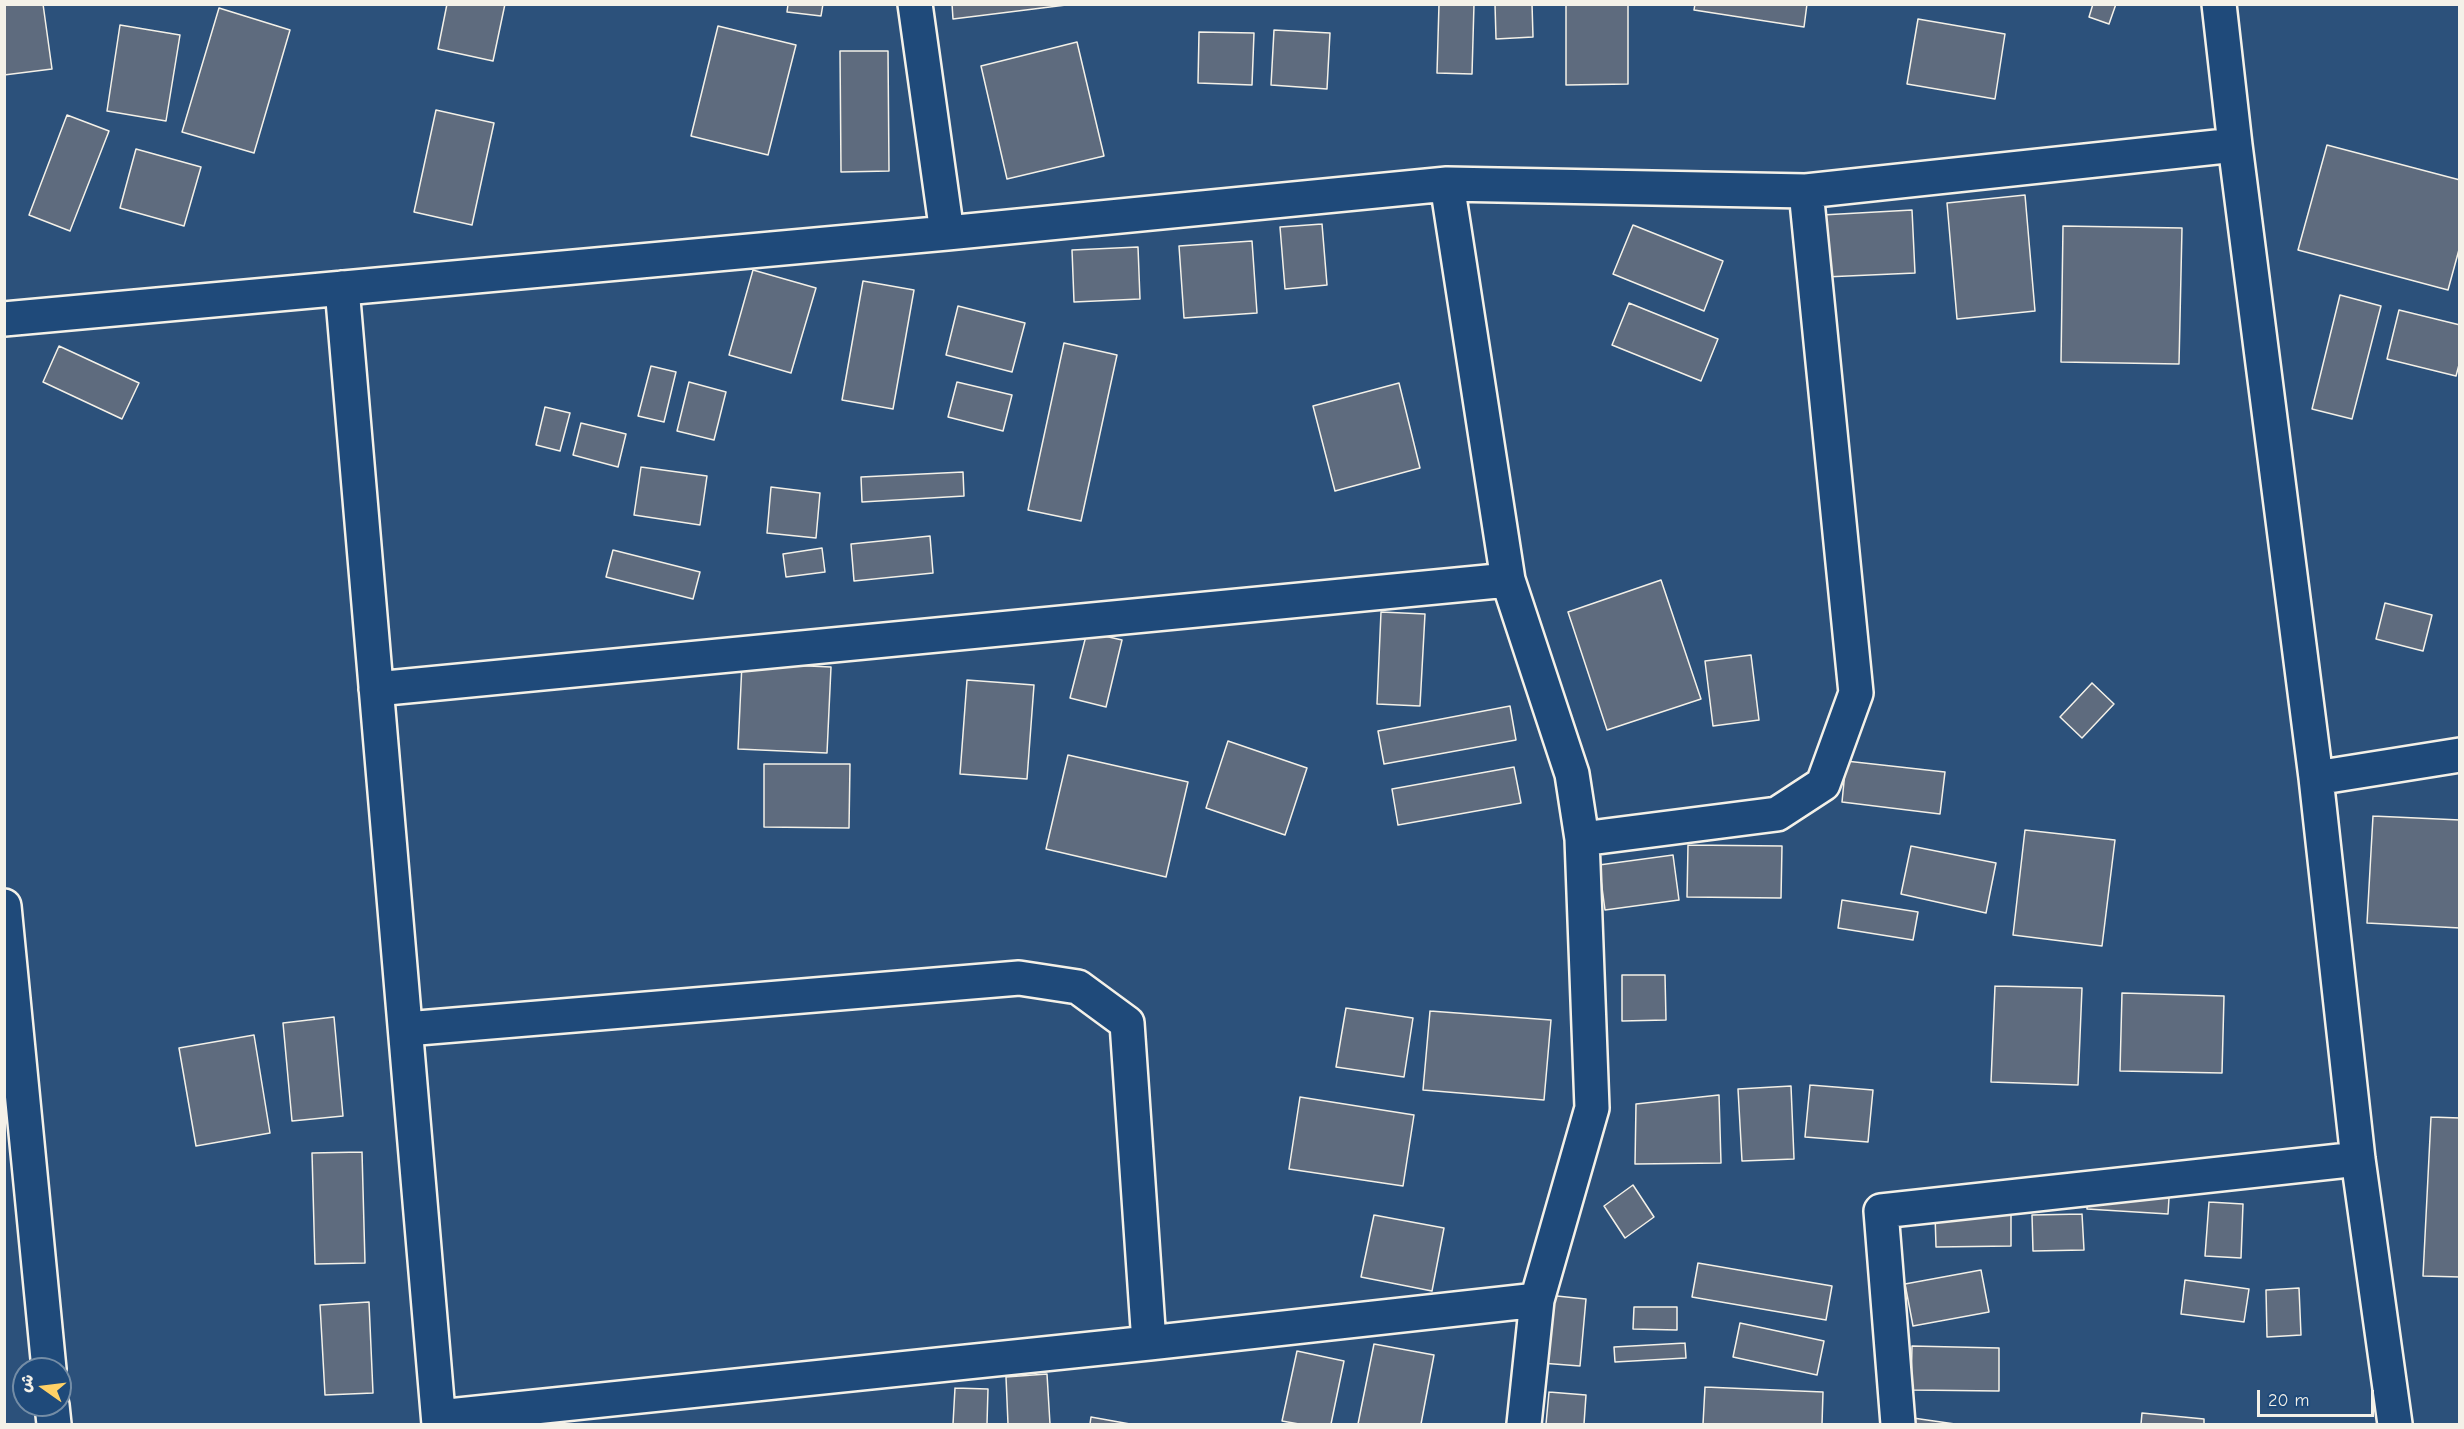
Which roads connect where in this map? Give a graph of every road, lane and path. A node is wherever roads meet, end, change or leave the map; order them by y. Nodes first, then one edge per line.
1 (915, 4) edge
2 (2219, 4) edge
3 (2235, 145) junction
4 (1447, 184) junction
5 (1806, 191) junction
6 (947, 233) junction
7 (342, 288) junction
8 (4, 319) edge
9 (1508, 580) junction
10 (376, 689) junction
11 (2460, 755) edge
12 (2316, 778) junction
13 (1582, 839) junction
14 (4, 906) edge
15 (406, 1029) junction
16 (2358, 1159) junction
17 (1537, 1300) junction
18 (1149, 1343) junction
19 (48, 1357) edge
20 (439, 1421) edge
21 (1524, 1425) edge
22 (1898, 1425) edge
23 (2395, 1425) edge

1 - 6 street
2 - 3 street
3 - 5 street
3 - 12 street
4 - 5 street
4 - 6 street
4 - 9 street
5 - 13 street
6 - 7 street
7 - 8 street
7 - 10 street
9 - 10 street
9 - 13 street
10 - 15 street
11 - 12 street
12 - 16 street
13 - 17 street
14 - 19 street
15 - 18 street
15 - 20 street
16 - 22 street
16 - 23 street
17 - 18 street
17 - 21 street
18 - 20 street

